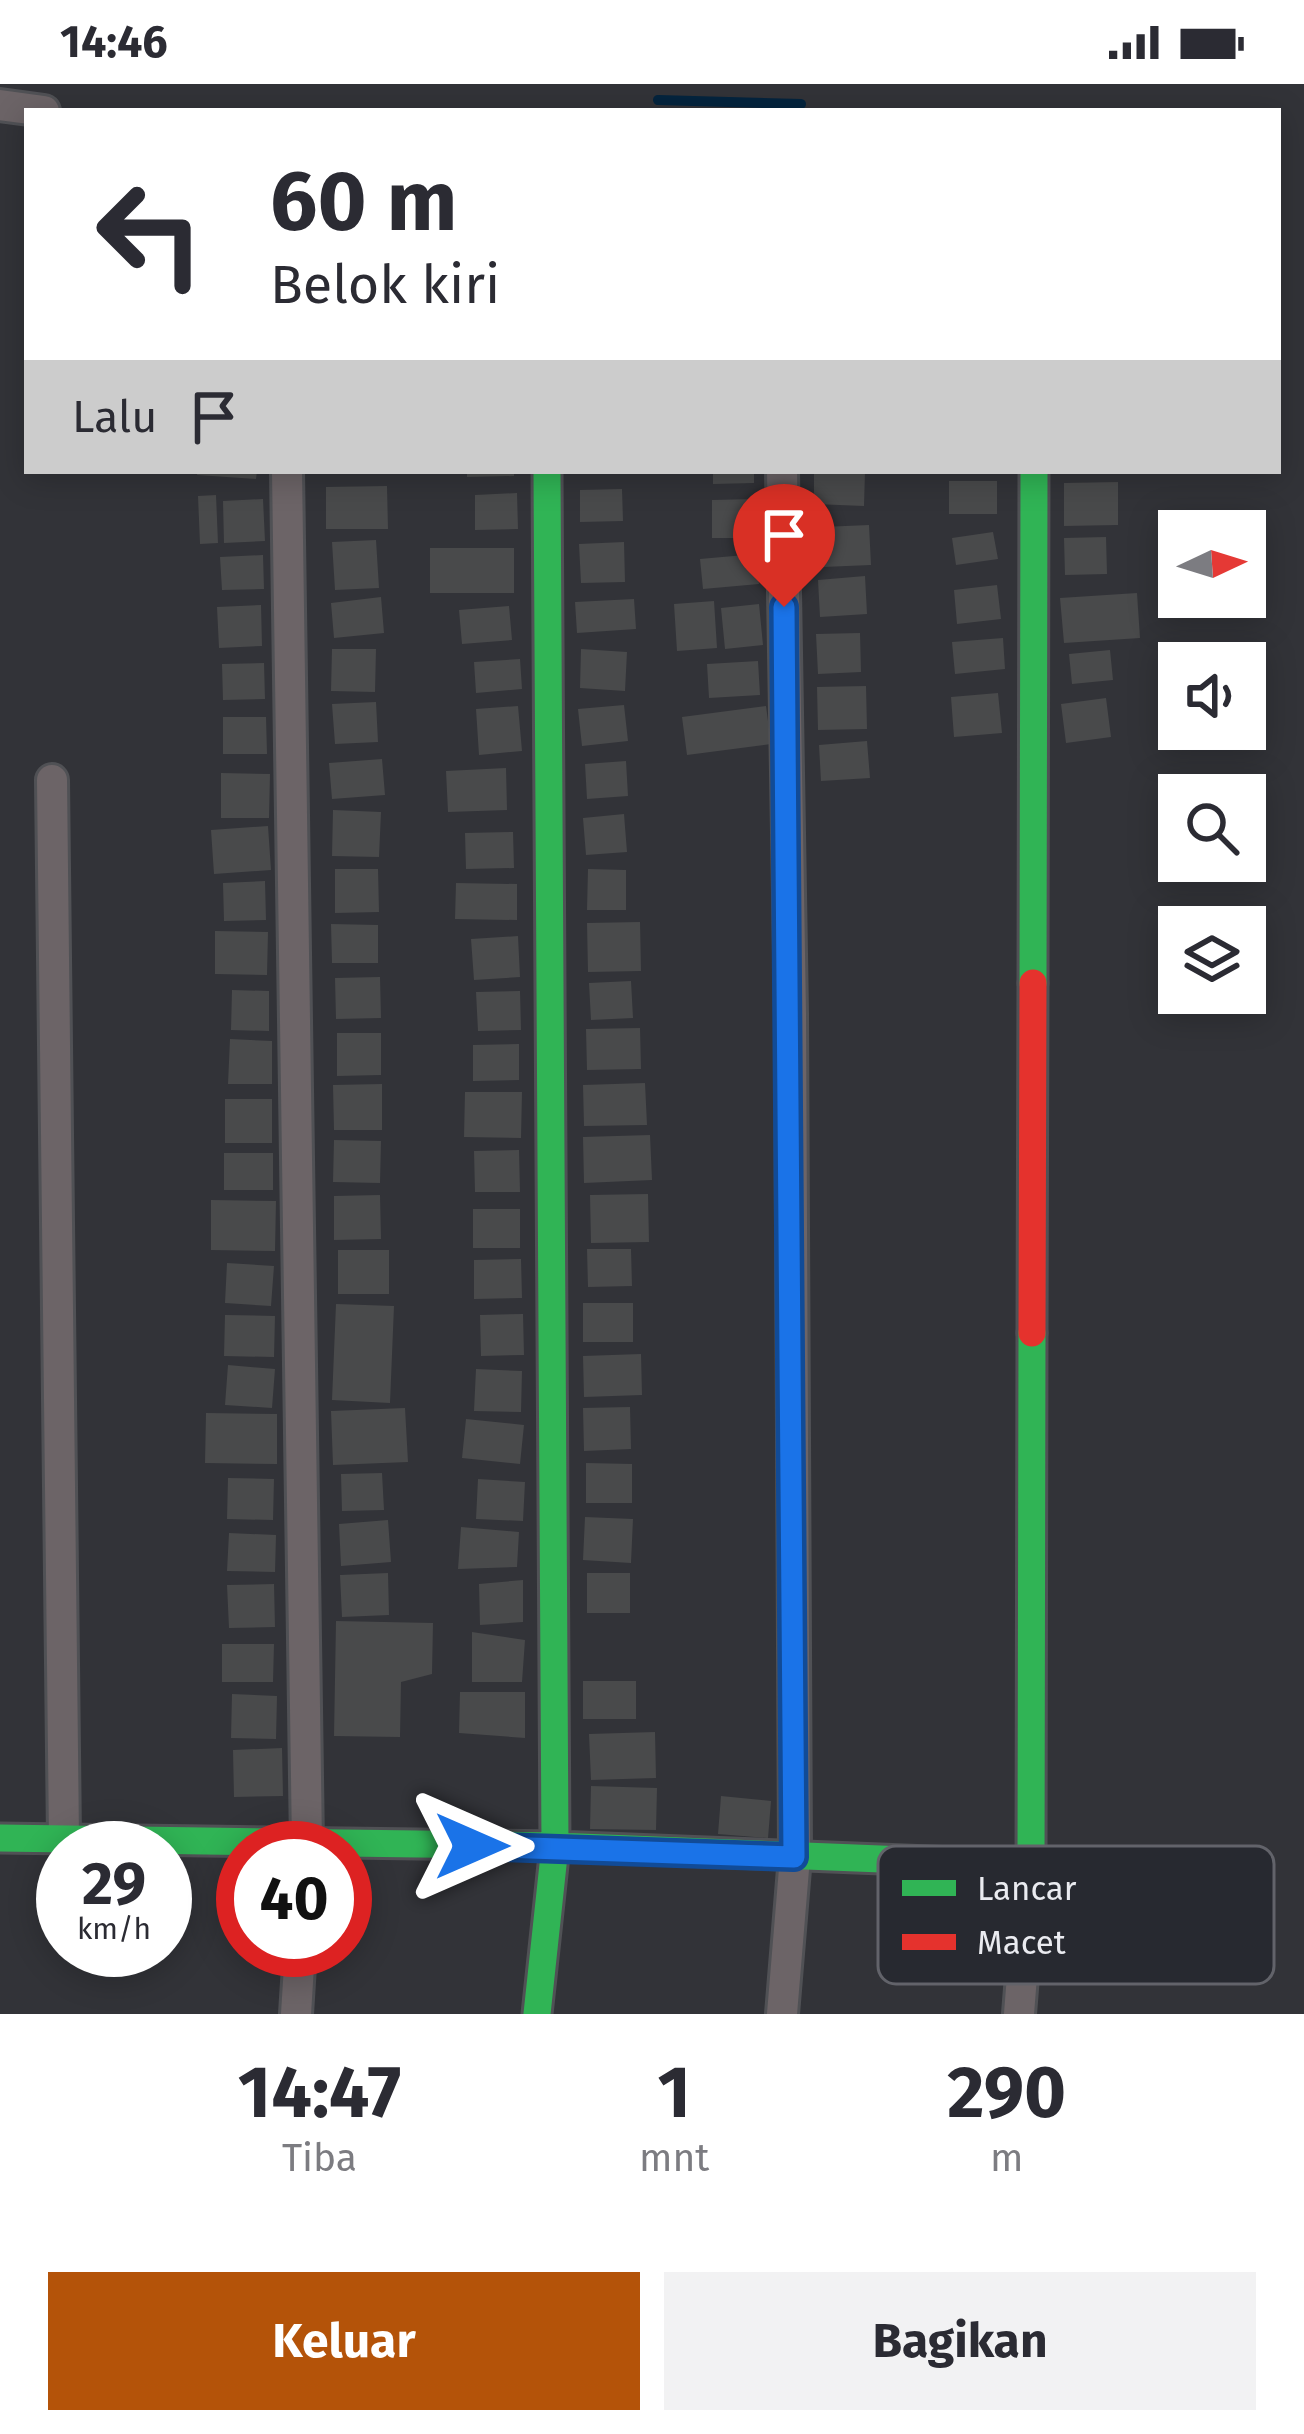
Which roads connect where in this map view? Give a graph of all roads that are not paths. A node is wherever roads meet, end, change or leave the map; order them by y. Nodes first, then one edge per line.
1 (287, 474) edge
2 (548, 474) edge
3 (782, 474) edge
4 (1034, 474) edge
5 (52, 780) dead end
6 (64, 1821) edge
7 (307, 1821) edge
8 (0, 1838) edge
9 (36, 1839) edge
10 (555, 1846) junction
11 (1031, 1846) edge
12 (372, 1847) edge
13 (794, 1857) junction
14 (878, 1860) edge
15 (298, 1977) edge
16 (1021, 1984) edge
17 (296, 2014) edge
18 (537, 2014) edge
19 (782, 2014) edge
20 (1019, 2014) edge

1 - 7 street
2 - 10 street
3 - 13 street
4 - 11 street
5 - 6 street
8 - 9 street
10 - 12 street
10 - 13 street
10 - 18 street
13 - 14 street
13 - 19 street
15 - 17 street
16 - 20 street

